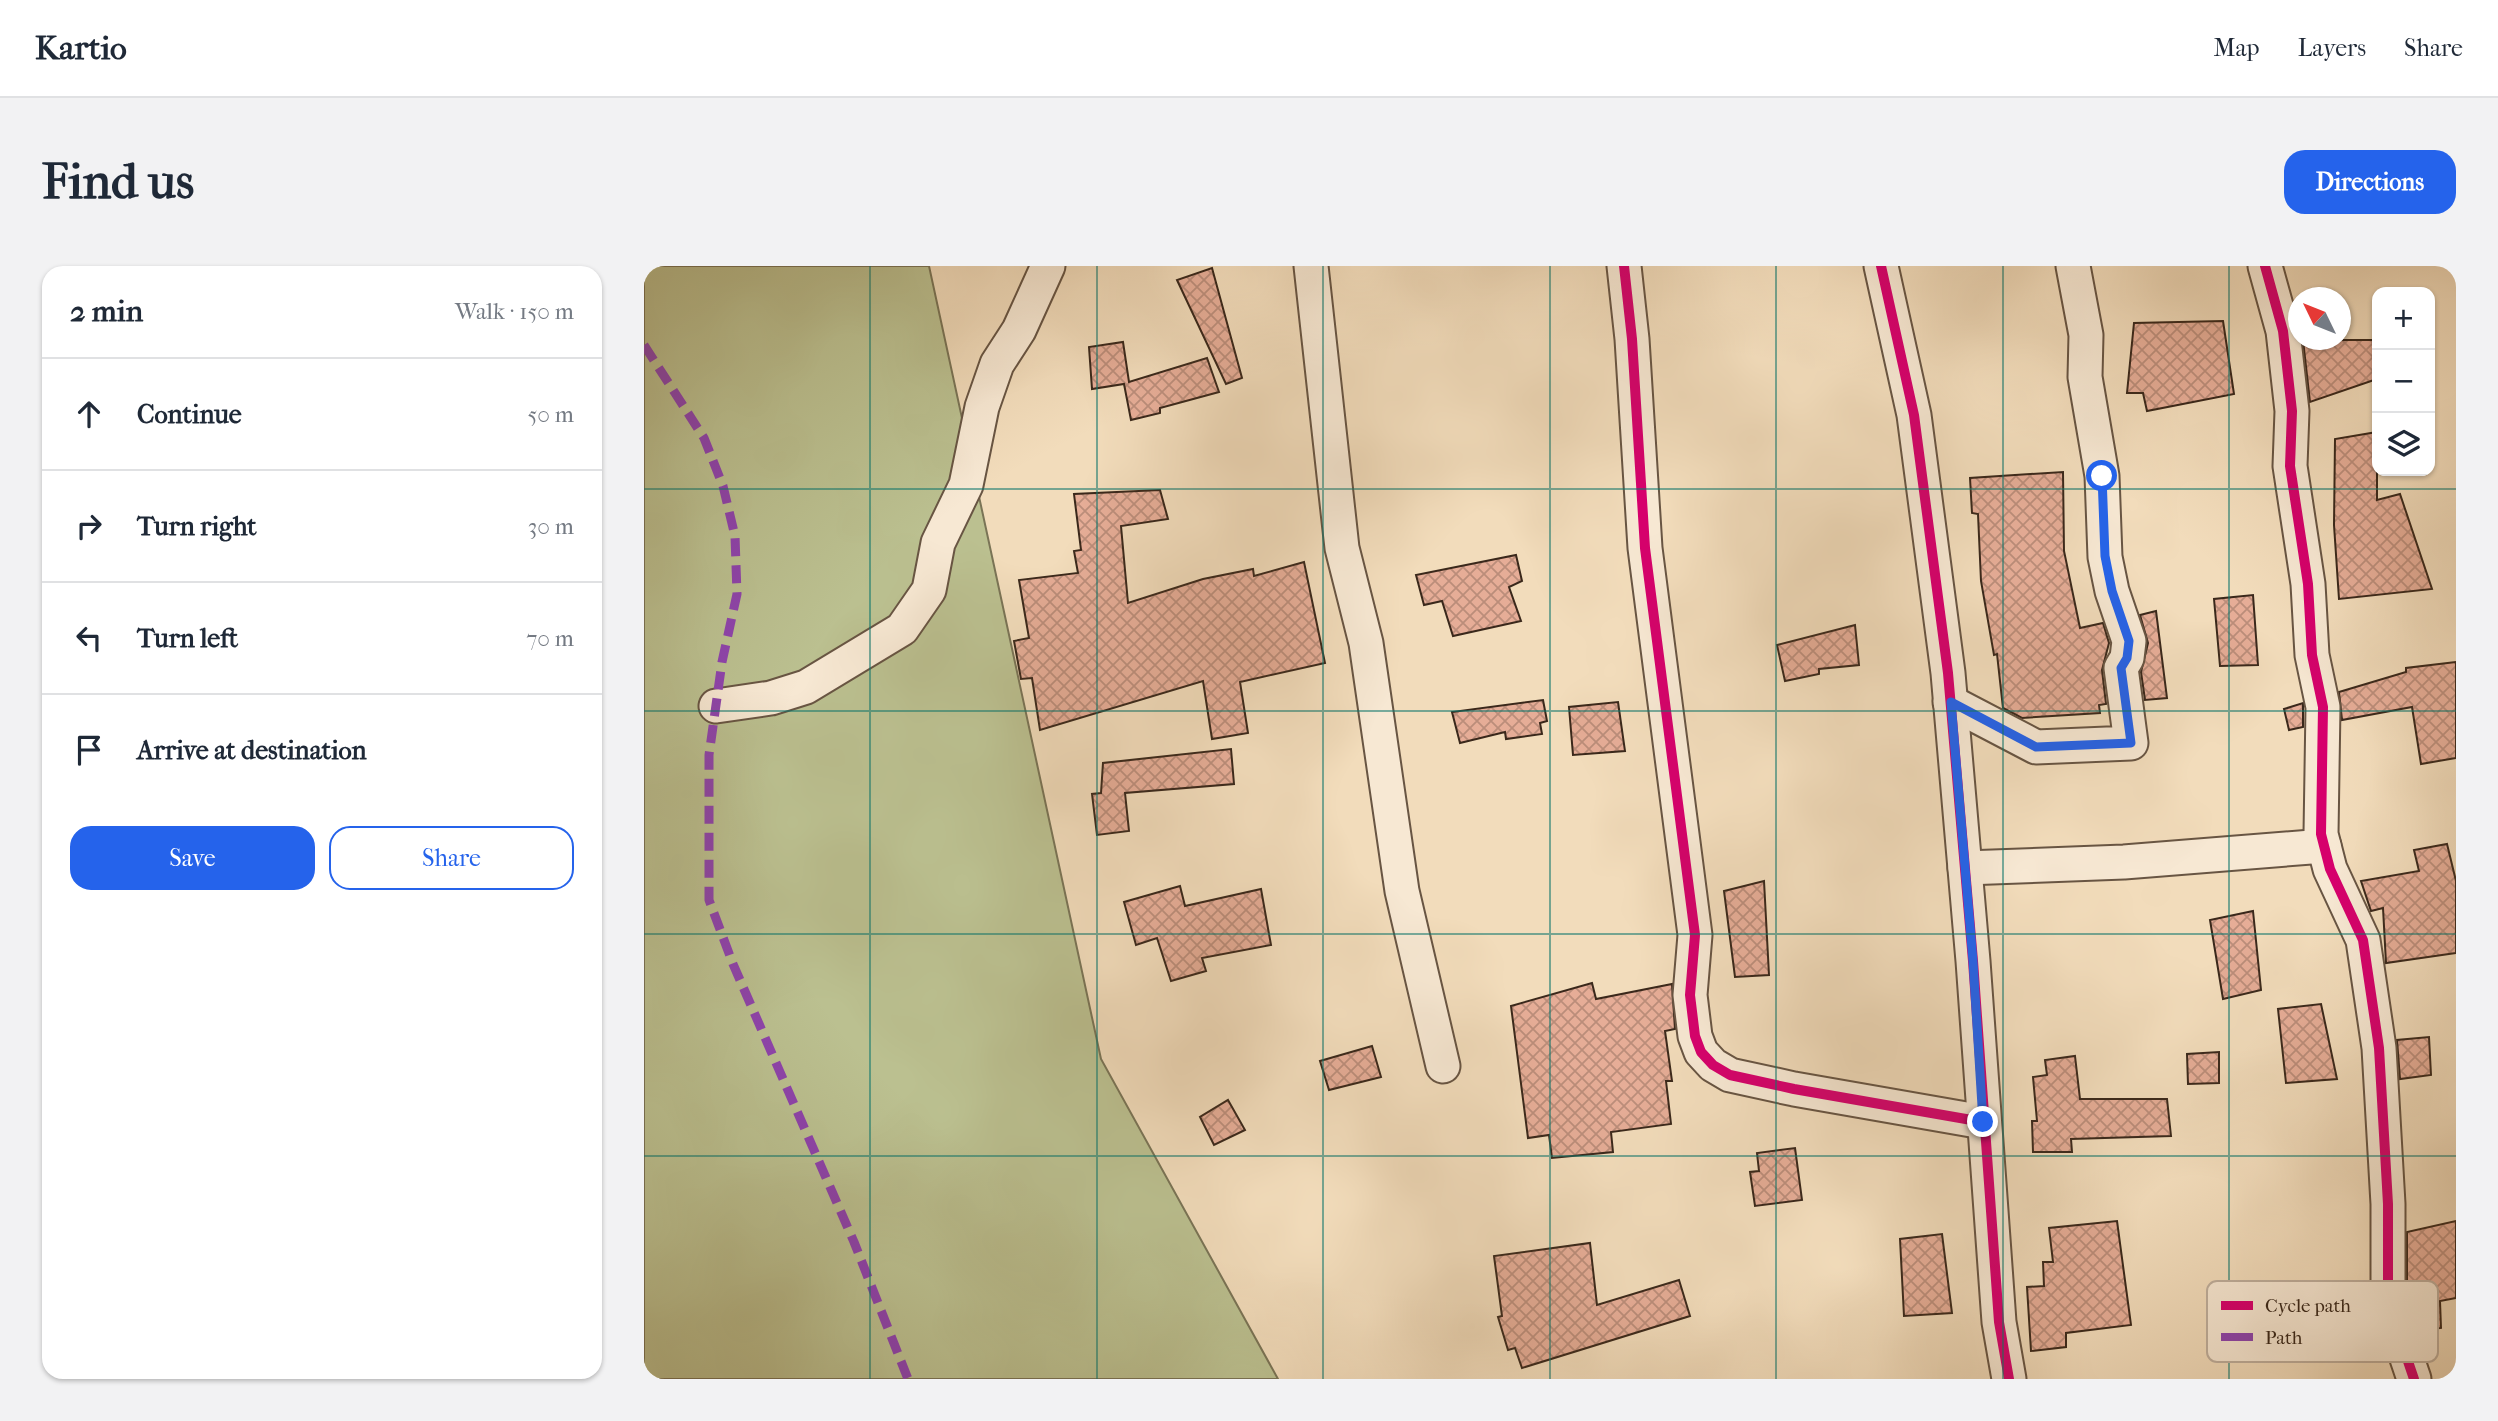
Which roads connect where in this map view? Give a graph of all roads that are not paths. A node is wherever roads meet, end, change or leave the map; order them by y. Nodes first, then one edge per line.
1 (1048, 266) edge
2 (1311, 266) edge
3 (1624, 266) edge
4 (1881, 266) edge
5 (2073, 266) edge
6 (2265, 266) edge
7 (1951, 702) junction
8 (716, 706) dead end
9 (2324, 846) junction
10 (1965, 868) junction
11 (1443, 1066) dead end
12 (1983, 1122) junction
13 (2388, 1281) edge
14 (2408, 1362) edge
15 (2009, 1379) edge
16 (2414, 1379) edge

1 - 8 street
2 - 11 street
3 - 12 street
4 - 7 street
5 - 7 street
6 - 9 street
7 - 10 street
9 - 10 street
9 - 13 street
10 - 12 street
12 - 15 street
14 - 16 street

